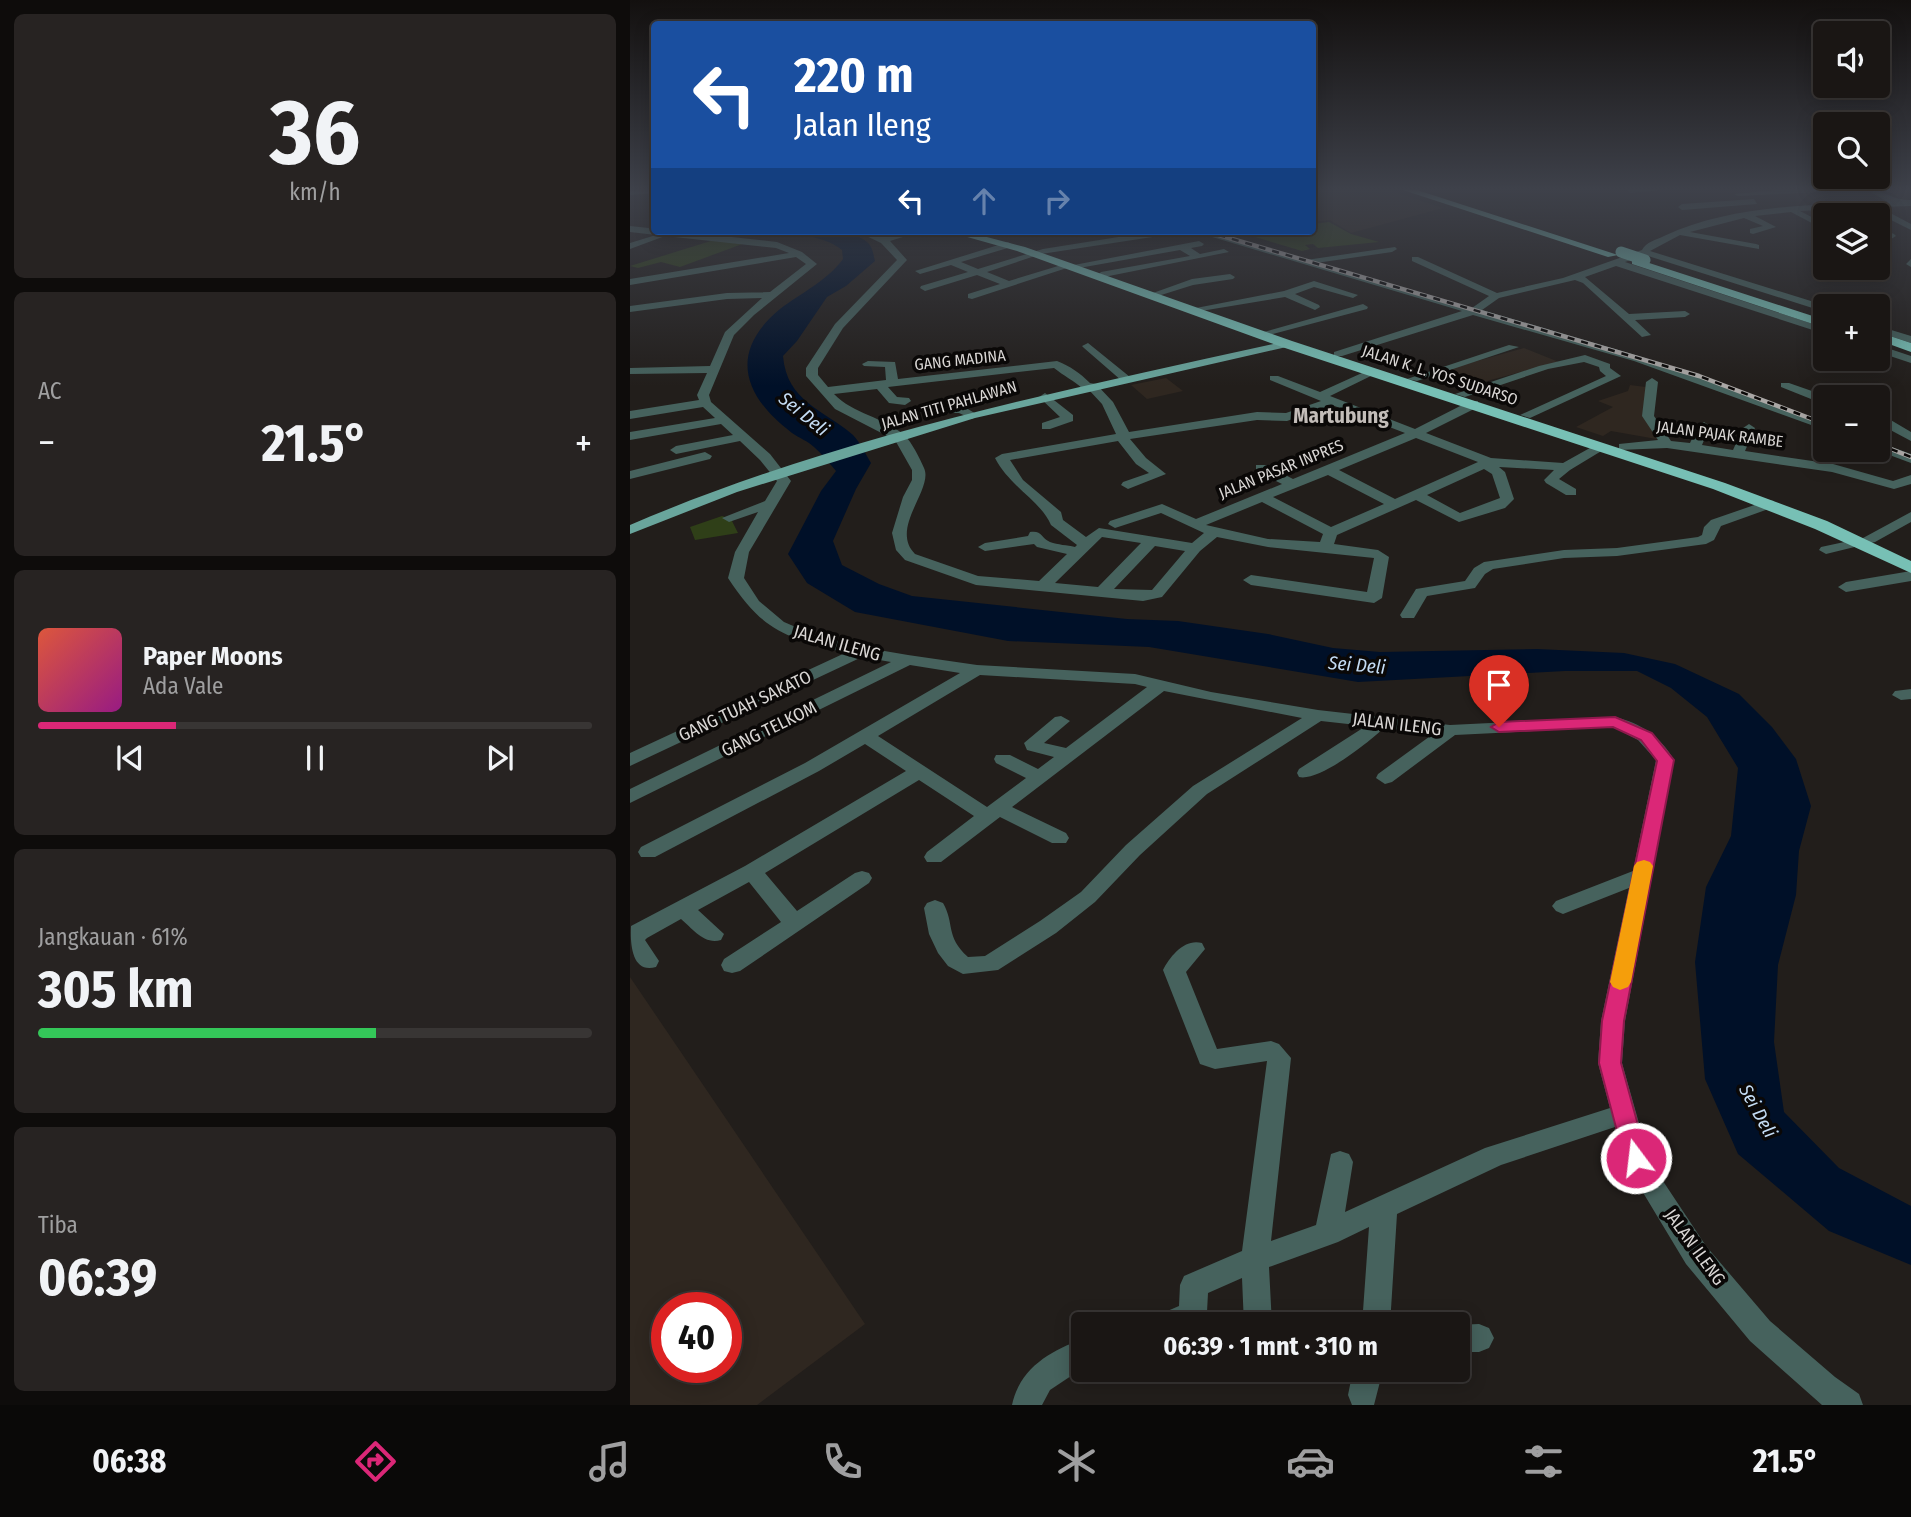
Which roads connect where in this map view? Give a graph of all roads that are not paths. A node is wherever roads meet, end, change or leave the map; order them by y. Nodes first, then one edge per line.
1 (734, 256) edge
2 (790, 256) edge
3 (801, 256) edge
4 (901, 256) edge
5 (974, 256) edge
6 (1032, 256) edge
7 (1047, 256) edge
8 (1127, 256) edge
9 (1206, 256) edge
10 (1283, 256) edge
11 (1349, 256) edge
12 (1612, 256) edge
13 (1612, 256) edge
14 (1199, 257) joint
15 (1616, 257) junction
16 (1642, 258) junction
17 (1415, 259) dead end
18 (724, 260) dead end
19 (1177, 261) junction
20 (952, 262) junction
21 (1306, 262) junction
22 (1074, 265) junction
23 (920, 271) dead end
24 (978, 272) junction
25 (1104, 274) junction
26 (1198, 275) dead end
27 (1230, 277) dead end
28 (1577, 277) junction
29 (1295, 278) dead end
30 (630, 282) edge
31 (1009, 284) junction
32 (1314, 284) junction
33 (727, 285) dead end
34 (925, 288) dead end
35 (1299, 289) junction
36 (1158, 293) junction
37 (1286, 294) junction
38 (773, 295) junction
39 (972, 296) dead end
40 (1353, 296) dead end
41 (1496, 296) junction
42 (723, 297) junction
43 (1334, 302) dead end
44 (1741, 302) junction
45 (760, 304) junction
46 (1813, 306) edge
47 (1315, 307) dead end
48 (1363, 307) dead end
49 (1200, 308) junction
50 (630, 309) edge
51 (1474, 311) junction
52 (1723, 311) dead end
53 (1685, 314) dead end
54 (1813, 314) edge
55 (1628, 317) junction
56 (630, 320) edge
57 (1813, 320) edge
58 (1813, 327) edge
59 (1254, 332) junction
60 (1269, 332) junction
61 (1890, 333) edge
62 (1646, 335) dead end
63 (1890, 340) edge
64 (1911, 340) edge
65 (1292, 342) junction
66 (1088, 346) dead end
67 (1513, 347) dead end
68 (1890, 348) edge
69 (1911, 348) edge
70 (1890, 351) edge
71 (1249, 352) junction
72 (1338, 354) junction
73 (1911, 357) edge
74 (868, 364) dead end
75 (713, 369) junction
76 (630, 371) edge
77 (1380, 371) junction
78 (1126, 379) junction
79 (1274, 379) dead end
80 (1413, 379) junction
81 (892, 382) junction
82 (1652, 382) dead end
83 (878, 384) junction
84 (1785, 385) dead end
85 (1090, 387) junction
86 (826, 391) junction
87 (1461, 394) junction
88 (1320, 396) junction
89 (1813, 396) edge
90 (1045, 397) junction
91 (705, 399) junction
92 (905, 401) dead end
93 (1332, 401) junction
94 (630, 402) edge
95 (1474, 404) junction
96 (919, 410) dead end
97 (630, 415) edge
98 (972, 415) junction
99 (1522, 417) junction
100 (722, 420) junction
101 (1813, 421) edge
102 (1890, 425) edge
103 (1046, 426) dead end
104 (1704, 426) dead end
105 (1749, 428) dead end
106 (1417, 433) junction
107 (630, 436) edge
108 (1121, 436) junction
109 (742, 437) junction
110 (1911, 437) edge
111 (900, 438) junction
112 (1667, 444) junction
113 (1451, 447) junction
114 (1613, 447) junction
115 (1695, 447) junction
116 (677, 450) dead end
117 (1890, 451) edge
118 (1738, 453) junction
119 (1435, 454) dead end
120 (705, 456) dead end
121 (1911, 459) edge
122 (1488, 463) junction
123 (1565, 467) junction
124 (1261, 468) dead end
125 (1327, 470) junction
126 (789, 472) junction
127 (630, 475) edge
128 (1911, 479) edge
129 (1291, 483) junction
130 (1128, 485) dead end
131 (1894, 485) junction
132 (1571, 492) dead end
133 (1911, 492) edge
134 (1416, 494) junction
135 (1261, 495) junction
136 (1772, 501) junction
137 (1393, 503) junction
138 (769, 504) junction
139 (1911, 516) edge
140 (729, 518) dead end
141 (1115, 524) dead end
142 (1197, 525) junction
143 (630, 530) edge
144 (1214, 532) junction
145 (1331, 532) junction
146 (1153, 540) junction
147 (1865, 540) junction
148 (985, 547) dead end
149 (1325, 547) junction
150 (1081, 548) junction
151 (1195, 548) junction
152 (1826, 550) dead end
153 (1911, 559) edge
154 (1911, 568) edge
155 (1911, 576) edge
156 (1251, 580) dead end
157 (1043, 586) junction
158 (1846, 587) dead end
159 (1102, 592) junction
160 (1408, 615) dead end
161 (860, 652) junction
162 (908, 660) junction
163 (977, 670) junction
164 (1161, 685) junction
165 (1318, 715) junction
166 (1061, 721) dead end
167 (1380, 722) junction
168 (1450, 730) junction
169 (867, 737) junction
170 (1070, 755) junction
171 (630, 760) edge
172 (1003, 760) dead end
173 (920, 771) junction
174 (1306, 773) dead end
175 (1040, 778) junction
176 (1385, 778) dead end
177 (630, 797) edge
178 (994, 813) junction
179 (1059, 838) dead end
180 (648, 852) dead end
181 (934, 857) dead end
182 (752, 871) junction
183 (1642, 874) junction
184 (862, 877) dead end
185 (1563, 906) dead end
186 (682, 908) junction
187 (935, 908) dead end
188 (794, 923) junction
189 (713, 934) dead end
190 (1194, 949) dead end
191 (648, 961) dead end
192 (732, 965) dead end
193 (1624, 1114) junction
194 (1340, 1162) dead end
195 (1384, 1208) junction
196 (1328, 1233) junction
197 (1255, 1259) junction
198 (1194, 1312) edge
199 (1257, 1312) edge
200 (1377, 1312) edge
201 (1071, 1361) edge
202 (1027, 1405) edge
203 (1848, 1405) edge

1 - 18 street
2 - 30 street
3 - 38 street
4 - 86 street
5 - 20 street
6 - 24 street
7 - 22 highway, JALAN K. L. YOS SUDARSO
8 - 22 street
9 - 14 street
10 - 21 street
11 - 21 street
12 - 15 highway
13 - 15 highway
14 - 19 street
15 - 16 highway, bridge
15 - 28 street
15 - 44 street
16 - 46 street
16 - 54 highway
16 - 57 highway
17 - 41 street
19 - 25 street
19 - 26 street
20 - 23 street
20 - 24 street
21 - 51 street
22 - 25 highway, JALAN K. L. YOS SUDARSO
22 - 31 street
22 - 59 highway, JALAN K. L. YOS SUDARSO
24 - 31 street
24 - 34 street
25 - 36 highway, JALAN K. L. YOS SUDARSO
27 - 36 street
28 - 41 street
28 - 55 street
29 - 32 street
31 - 39 street
32 - 35 street
32 - 40 street
33 - 42 street
35 - 37 street
35 - 43 street
36 - 49 highway, JALAN K. L. YOS SUDARSO
37 - 47 street
37 - 49 street
38 - 42 street
38 - 45 street
41 - 51 street
42 - 50 street
44 - 52 street
44 - 58 street
45 - 56 street
45 - 75 street
48 - 60 street
49 - 60 highway, JALAN K. L. YOS SUDARSO
51 - 72 street
51 - 101 street
53 - 55 street
55 - 62 street
59 - 65 highway, JALAN K. L. YOS SUDARSO
59 - 71 main road
60 - 65 highway, JALAN K. L. YOS SUDARSO
61 - 64 street
63 - 69 highway
65 - 71 main road, JALAN TITI PAHLAWAN
65 - 72 highway, JALAN K. L. YOS SUDARSO
65 - 77 highway, JALAN K. L. YOS SUDARSO
66 - 78 street
67 - 80 street
68 - 73 highway
70 - 73 street
71 - 78 main road, JALAN TITI PAHLAWAN
72 - 77 highway, JALAN K. L. YOS SUDARSO
74 - 81 street
75 - 76 street
75 - 91 street
77 - 80 highway, JALAN K. L. YOS SUDARSO
77 - 88 street
77 - 95 highway, JALAN K. L. YOS SUDARSO
78 - 85 main road, JALAN TITI PAHLAWAN
79 - 88 street
80 - 87 highway, JALAN K. L. YOS SUDARSO
81 - 83 street, GANG MADINA
81 - 85 street, GANG MADINA
82 - 112 street
83 - 86 street, GANG MADINA
83 - 92 street
84 - 89 street
85 - 90 main road, JALAN TITI PAHLAWAN
85 - 108 street, GANG MADINA
86 - 111 street
87 - 99 highway, JALAN K. L. YOS SUDARSO
87 - 99 street
88 - 93 street
90 - 98 main road, JALAN TITI PAHLAWAN
90 - 103 street
91 - 94 street
91 - 97 street
91 - 100 street
93 - 106 street
93 - 108 street
95 - 99 highway, JALAN K. L. YOS SUDARSO
95 - 106 street, JALAN PASAR INPRES
96 - 98 street
98 - 111 main road, JALAN TITI PAHLAWAN
99 - 114 highway, JALAN K. L. YOS SUDARSO
100 - 107 street
100 - 109 street
102 - 110 street
104 - 115 street
105 - 118 street
106 - 113 street
106 - 125 street, JALAN PASAR INPRES
108 - 130 street, GANG MADINA
108 - 150 street
109 - 116 street
109 - 126 street
111 - 126 main road, JALAN TITI PAHLAWAN
111 - 157 street
112 - 114 street, JALAN PAJAK RAMBE
112 - 115 street, JALAN PAJAK RAMBE
113 - 119 street
113 - 122 street
114 - 123 street
114 - 136 highway, JALAN K. L. YOS SUDARSO
115 - 118 street, JALAN PAJAK RAMBE
117 - 121 street
118 - 131 street, JALAN PAJAK RAMBE
120 - 127 street
122 - 123 street
122 - 134 street
122 - 134 street
123 - 132 street
124 - 129 street
125 - 129 street, JALAN PASAR INPRES
125 - 137 street
126 - 138 street, JALAN ILENG
126 - 143 main road, JALAN TITI PAHLAWAN
128 - 131 street
129 - 135 street, JALAN PASAR INPRES
131 - 133 street, JALAN PAJAK RAMBE
134 - 137 street
135 - 142 street, JALAN PASAR INPRES
135 - 145 street
136 - 147 highway, JALAN K. L. YOS SUDARSO
136 - 160 street
137 - 145 street
138 - 140 street
138 - 161 street, JALAN ILENG
139 - 147 street
141 - 142 street
142 - 144 street
144 - 149 street
144 - 151 street
145 - 149 street
146 - 150 street
146 - 151 street
146 - 159 street
147 - 152 street
147 - 153 highway, JALAN K. L. YOS SUDARSO
147 - 154 highway, JALAN K. L. YOS SUDARSO
148 - 150 street
149 - 156 street
150 - 157 street
151 - 159 street
155 - 158 street
157 - 159 street
161 - 162 street, JALAN ILENG
161 - 171 street, GANG TUAH SAKATO
162 - 163 street, JALAN ILENG
162 - 177 street, GANG TELKOM
163 - 164 street, JALAN ILENG
163 - 169 street
164 - 165 street, JALAN ILENG
164 - 170 street
165 - 167 street, JALAN ILENG
165 - 187 street
166 - 170 street
167 - 168 street, JALAN ILENG
167 - 174 street
168 - 176 street
168 - 183 street, JALAN ILENG
169 - 173 street
169 - 180 street
170 - 175 street
172 - 175 street
173 - 178 street
173 - 182 street
175 - 178 street
178 - 179 street
178 - 181 street
182 - 186 street
182 - 188 street
183 - 185 street
183 - 193 street, JALAN ILENG
184 - 188 street
186 - 189 street
186 - 191 street
188 - 192 street
190 - 197 street
193 - 195 street
193 - 203 street, JALAN ILENG
194 - 196 street
195 - 196 street
195 - 200 street
196 - 197 street
197 - 198 street
197 - 199 street
201 - 202 street

